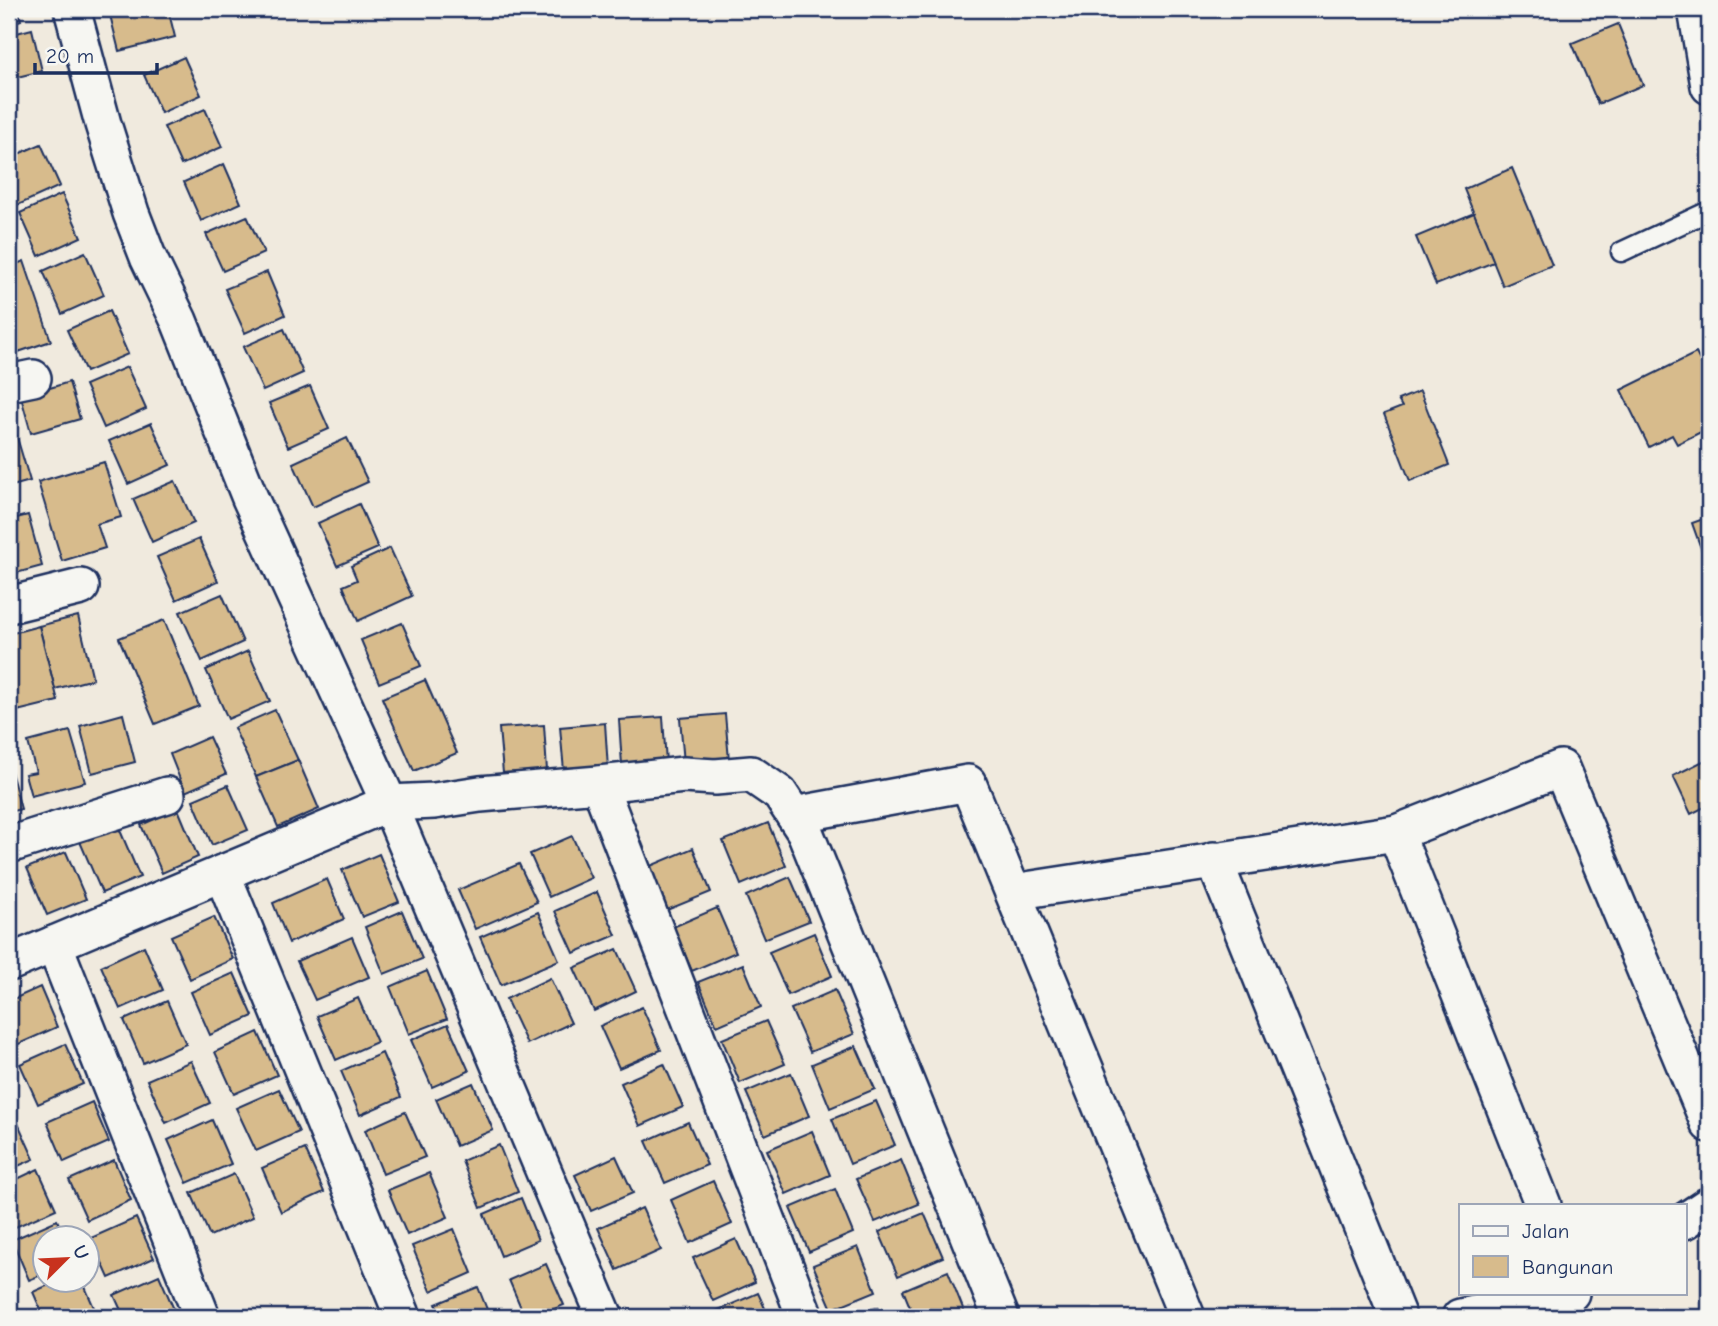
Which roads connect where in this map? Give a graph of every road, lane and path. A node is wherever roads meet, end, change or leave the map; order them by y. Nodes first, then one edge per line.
1 (72, 9) edge
2 (1696, 9) edge
3 (1709, 86) edge
4 (1709, 211) edge
5 (1621, 252) dead end
6 (82, 587) dead end
7 (9, 606) edge
8 (599, 785) junction
9 (167, 795) dead end
10 (389, 803) junction
11 (794, 815) junction
12 (1396, 832) junction
13 (9, 845) edge
14 (1214, 860) junction
15 (222, 873) junction
16 (1013, 892) junction
17 (54, 944) junction
18 (9, 964) edge
19 (1709, 1124) edge
20 (1543, 1204) edge
21 (1709, 1205) edge
22 (1686, 1220) edge
23 (1568, 1294) edge
24 (1507, 1312) edge
25 (202, 1317) edge
26 (403, 1317) edge
27 (605, 1317) edge
28 (805, 1317) edge
29 (1001, 1317) edge
30 (1187, 1317) edge
31 (1398, 1317) edge
32 (1460, 1317) edge

1 - 10 street
2 - 3 street
4 - 5 lane
6 - 7 street
8 - 10 street
8 - 11 street
8 - 28 street
9 - 13 street
10 - 15 street
10 - 27 street
11 - 16 street
11 - 29 street
12 - 14 street
12 - 19 street
12 - 20 street
14 - 16 street
14 - 31 street
15 - 17 street
15 - 26 street
16 - 30 street
17 - 18 street
17 - 25 street
21 - 22 street
23 - 24 street
24 - 32 street

